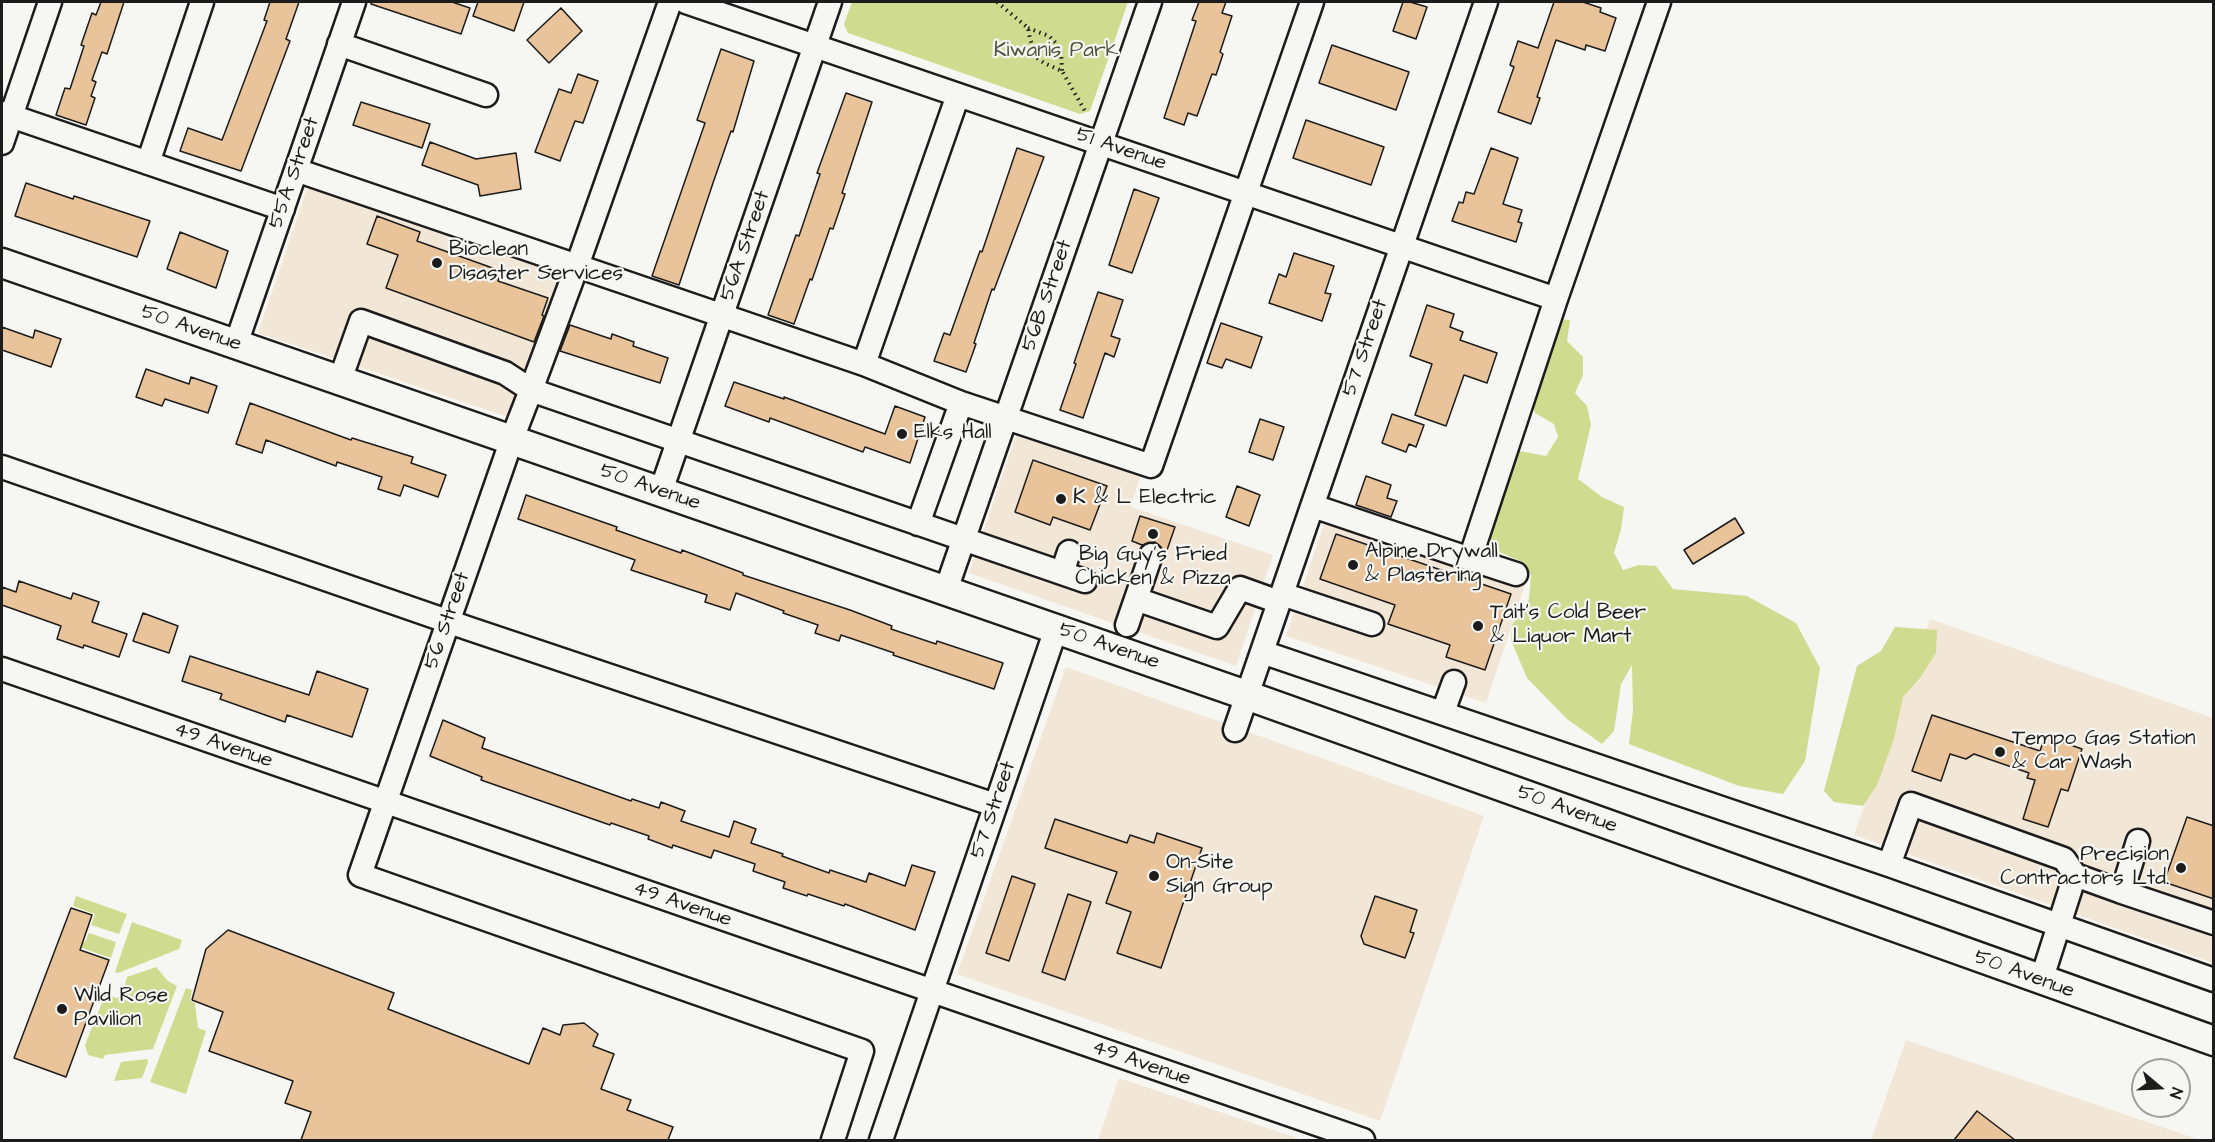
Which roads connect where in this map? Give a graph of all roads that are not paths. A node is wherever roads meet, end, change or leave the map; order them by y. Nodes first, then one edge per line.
1 (50, 2) edge
2 (202, 2) edge
3 (354, 2) edge
4 (670, 2) edge
5 (686, 2) edge
6 (830, 2) edge
7 (1150, 2) edge
8 (1312, 2) edge
9 (1486, 2) edge
10 (1659, 2) edge
11 (339, 44) junction
12 (815, 46) junction
13 (486, 94) dead end
14 (958, 95) junction
15 (6, 114) edge
16 (2, 143) edge
17 (1101, 144) junction
18 (148, 163) junction
19 (296, 170) junction
20 (1246, 194) junction
21 (283, 209) junction
22 (1401, 246) junction
23 (2, 263) edge
24 (577, 266) junction
25 (1556, 299) junction
26 (722, 315) junction
27 (236, 344) junction
28 (864, 364) junction
29 (340, 380) junction
30 (531, 390) junction
31 (961, 403) junction
32 (1006, 416) junction
33 (512, 439) junction
34 (678, 442) junction
35 (2, 467) edge
36 (661, 491) junction
37 (1313, 506) junction
38 (918, 524) junction
39 (963, 540) junction
40 (1069, 552) dead end
41 (1151, 555) dead end
42 (1470, 559) junction
43 (1062, 573) junction
44 (1516, 574) dead end
45 (1085, 581) dead end
46 (946, 590) junction
47 (1281, 598) junction
48 (1136, 599) junction
49 (448, 621) junction
50 (1372, 624) dead end
51 (1127, 625) dead end
52 (1056, 629) junction
53 (1262, 652) junction
54 (2, 669) edge
55 (1454, 682) dead end
56 (1246, 695) junction
57 (1443, 712) junction
58 (1235, 730) dead end
59 (385, 802) junction
60 (995, 805) junction
61 (2138, 841) dead end
62 (1889, 865) junction
63 (2075, 876) junction
64 (2122, 892) junction
65 (2059, 923) junction
66 (2214, 923) edge
67 (2214, 980) edge
68 (2041, 981) junction
69 (931, 991) junction
70 (2214, 1041) edge
71 (833, 1140) edge
72 (881, 1140) edge
73 (1363, 1140) edge

1 - 15 street
2 - 18 street
3 - 11 street, 55A Street
4 - 24 street, 56 Street
5 - 12 street, 51 Avenue
6 - 12 street, 56A Street
7 - 17 street, 56B Street
8 - 20 street
9 - 22 street, 57 Street
10 - 25 street
11 - 13 street
11 - 19 street, 55A Street
12 - 14 street, 51 Avenue
12 - 26 street, 56A Street
14 - 17 street, 51 Avenue
14 - 28 street
15 - 16 street
15 - 18 street
17 - 20 street, 51 Avenue
17 - 32 street, 56B Street
18 - 21 street
19 - 21 street, 55A Street
19 - 24 street
20 - 22 street, 51 Avenue
20 - 32 street
21 - 27 street, 55A Street
22 - 25 street, 51 Avenue
22 - 37 street, 57 Street
23 - 27 main road, 50 Avenue
24 - 26 street
24 - 30 street, 56 Street
25 - 42 street
26 - 28 street
26 - 34 street, 56A Street
27 - 29 main road, 50 Avenue
28 - 31 street
29 - 30 street
29 - 33 main road, 50 Avenue
30 - 33 street, 56 Street
30 - 34 street
31 - 32 street
31 - 38 street
32 - 39 street, 56B Street
33 - 36 main road, 50 Avenue
33 - 49 street, 56 Street
34 - 36 street, 56A Street
34 - 38 street
35 - 49 street
36 - 46 main road, 50 Avenue
37 - 42 street
37 - 47 street, 57 Street
38 - 39 street
39 - 43 street
39 - 46 street, 56B Street
40 - 43 street
41 - 48 street
42 - 44 street
43 - 45 street
46 - 52 main road, 50 Avenue
47 - 48 street
47 - 50 street
47 - 53 street, 57 Street
48 - 51 street
49 - 59 street, 56 Street
49 - 60 street
52 - 56 main road, 50 Avenue
52 - 60 street, 57 Street
53 - 56 street, 57 Street
53 - 57 street
54 - 59 street, 49 Avenue
55 - 57 street
56 - 58 street, 57 Street
56 - 68 main road, 50 Avenue
57 - 62 street
59 - 69 street, 49 Avenue
59 - 71 street, 56 Street
60 - 69 street, 57 Street
61 - 64 street
62 - 63 street
62 - 65 street
63 - 64 street
63 - 65 street
64 - 66 street
65 - 67 street
65 - 68 street
68 - 70 main road, 50 Avenue
69 - 72 street, 57 Street
69 - 73 street, 49 Avenue

